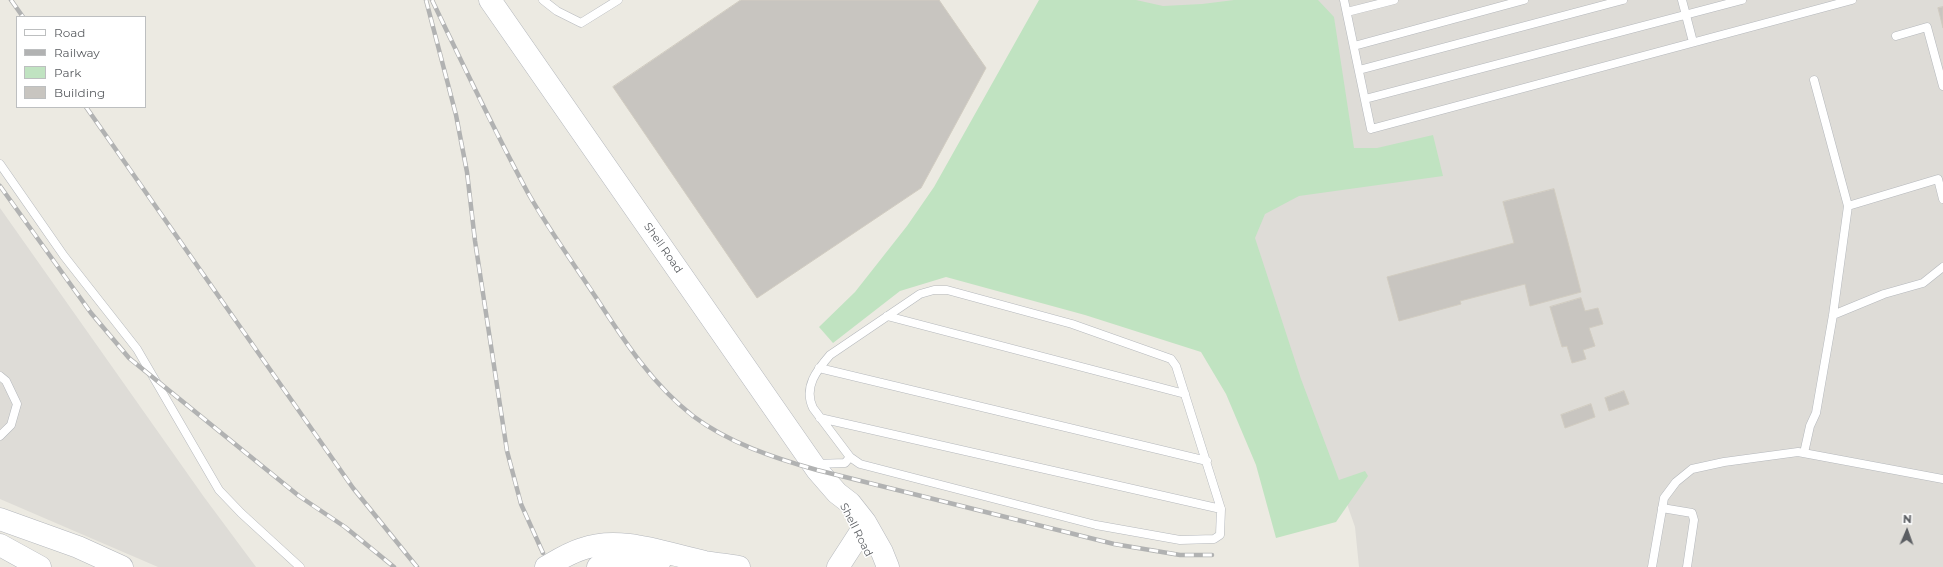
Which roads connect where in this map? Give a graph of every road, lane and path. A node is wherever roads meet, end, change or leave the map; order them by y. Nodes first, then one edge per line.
1 (490, 0) edge
2 (543, 0) edge
3 (618, 0) edge
4 (1344, 0) edge
5 (1394, 0) edge
6 (1524, 0) edge
7 (1623, 0) edge
8 (1682, 0) edge
9 (1742, 0) edge
10 (1852, 0) edge
11 (1347, 12) junction
12 (1686, 15) junction
13 (1896, 36) dead end
14 (1693, 42) junction
15 (1354, 46) junction
16 (1359, 70) junction
17 (1814, 80) dead end
18 (1943, 86) edge
19 (1365, 99) junction
20 (0, 164) edge
21 (1940, 177) edge
22 (1943, 199) edge
23 (1848, 206) junction
24 (1943, 267) edge
25 (1833, 315) junction
26 (887, 316) junction
27 (819, 368) junction
28 (0, 376) edge
29 (1185, 394) junction
30 (820, 418) junction
31 (0, 436) edge
32 (1804, 453) junction
33 (850, 457) junction
34 (1207, 461) junction
35 (813, 464) junction
36 (1943, 479) edge
37 (837, 493) junction
38 (1662, 508) junction
39 (1221, 509) junction
40 (0, 519) edge
41 (0, 523) edge
42 (860, 534) junction
43 (0, 545) edge
44 (705, 562) junction
45 (34, 565) edge
46 (90, 567) edge
47 (122, 567) edge
48 (300, 567) edge
49 (546, 567) edge
50 (598, 567) edge
51 (739, 567) edge
52 (838, 567) edge
53 (874, 567) edge
54 (888, 567) edge
55 (1652, 567) edge
56 (1687, 567) edge

1 - 35 main road, Shell Road
2 - 3 lane
4 - 11 lane
5 - 11 lane
6 - 15 lane
7 - 16 lane
8 - 12 lane
9 - 12 lane
10 - 14 lane
11 - 15 lane
12 - 14 lane
12 - 19 lane
13 - 18 lane
14 - 19 lane
15 - 16 lane
16 - 19 lane
17 - 23 lane
20 - 48 lane
21 - 22 lane
21 - 23 lane
23 - 25 lane
24 - 25 lane
25 - 32 lane
26 - 27 lane
26 - 29 lane
26 - 29 lane
27 - 30 lane
27 - 34 lane
28 - 31 lane
29 - 34 lane
30 - 33 lane
30 - 39 lane
32 - 36 lane
32 - 38 lane
33 - 35 lane
33 - 39 lane
34 - 39 lane
35 - 37 main road, Shell Road
37 - 42 main road, Shell Road
37 - 54 main road, Shell Road
38 - 55 lane
38 - 56 lane
40 - 47 main road
41 - 46 main road
42 - 52 main road
42 - 53 main road, Shell Road
43 - 45 main road
44 - 49 main road
44 - 50 main road
44 - 51 main road

